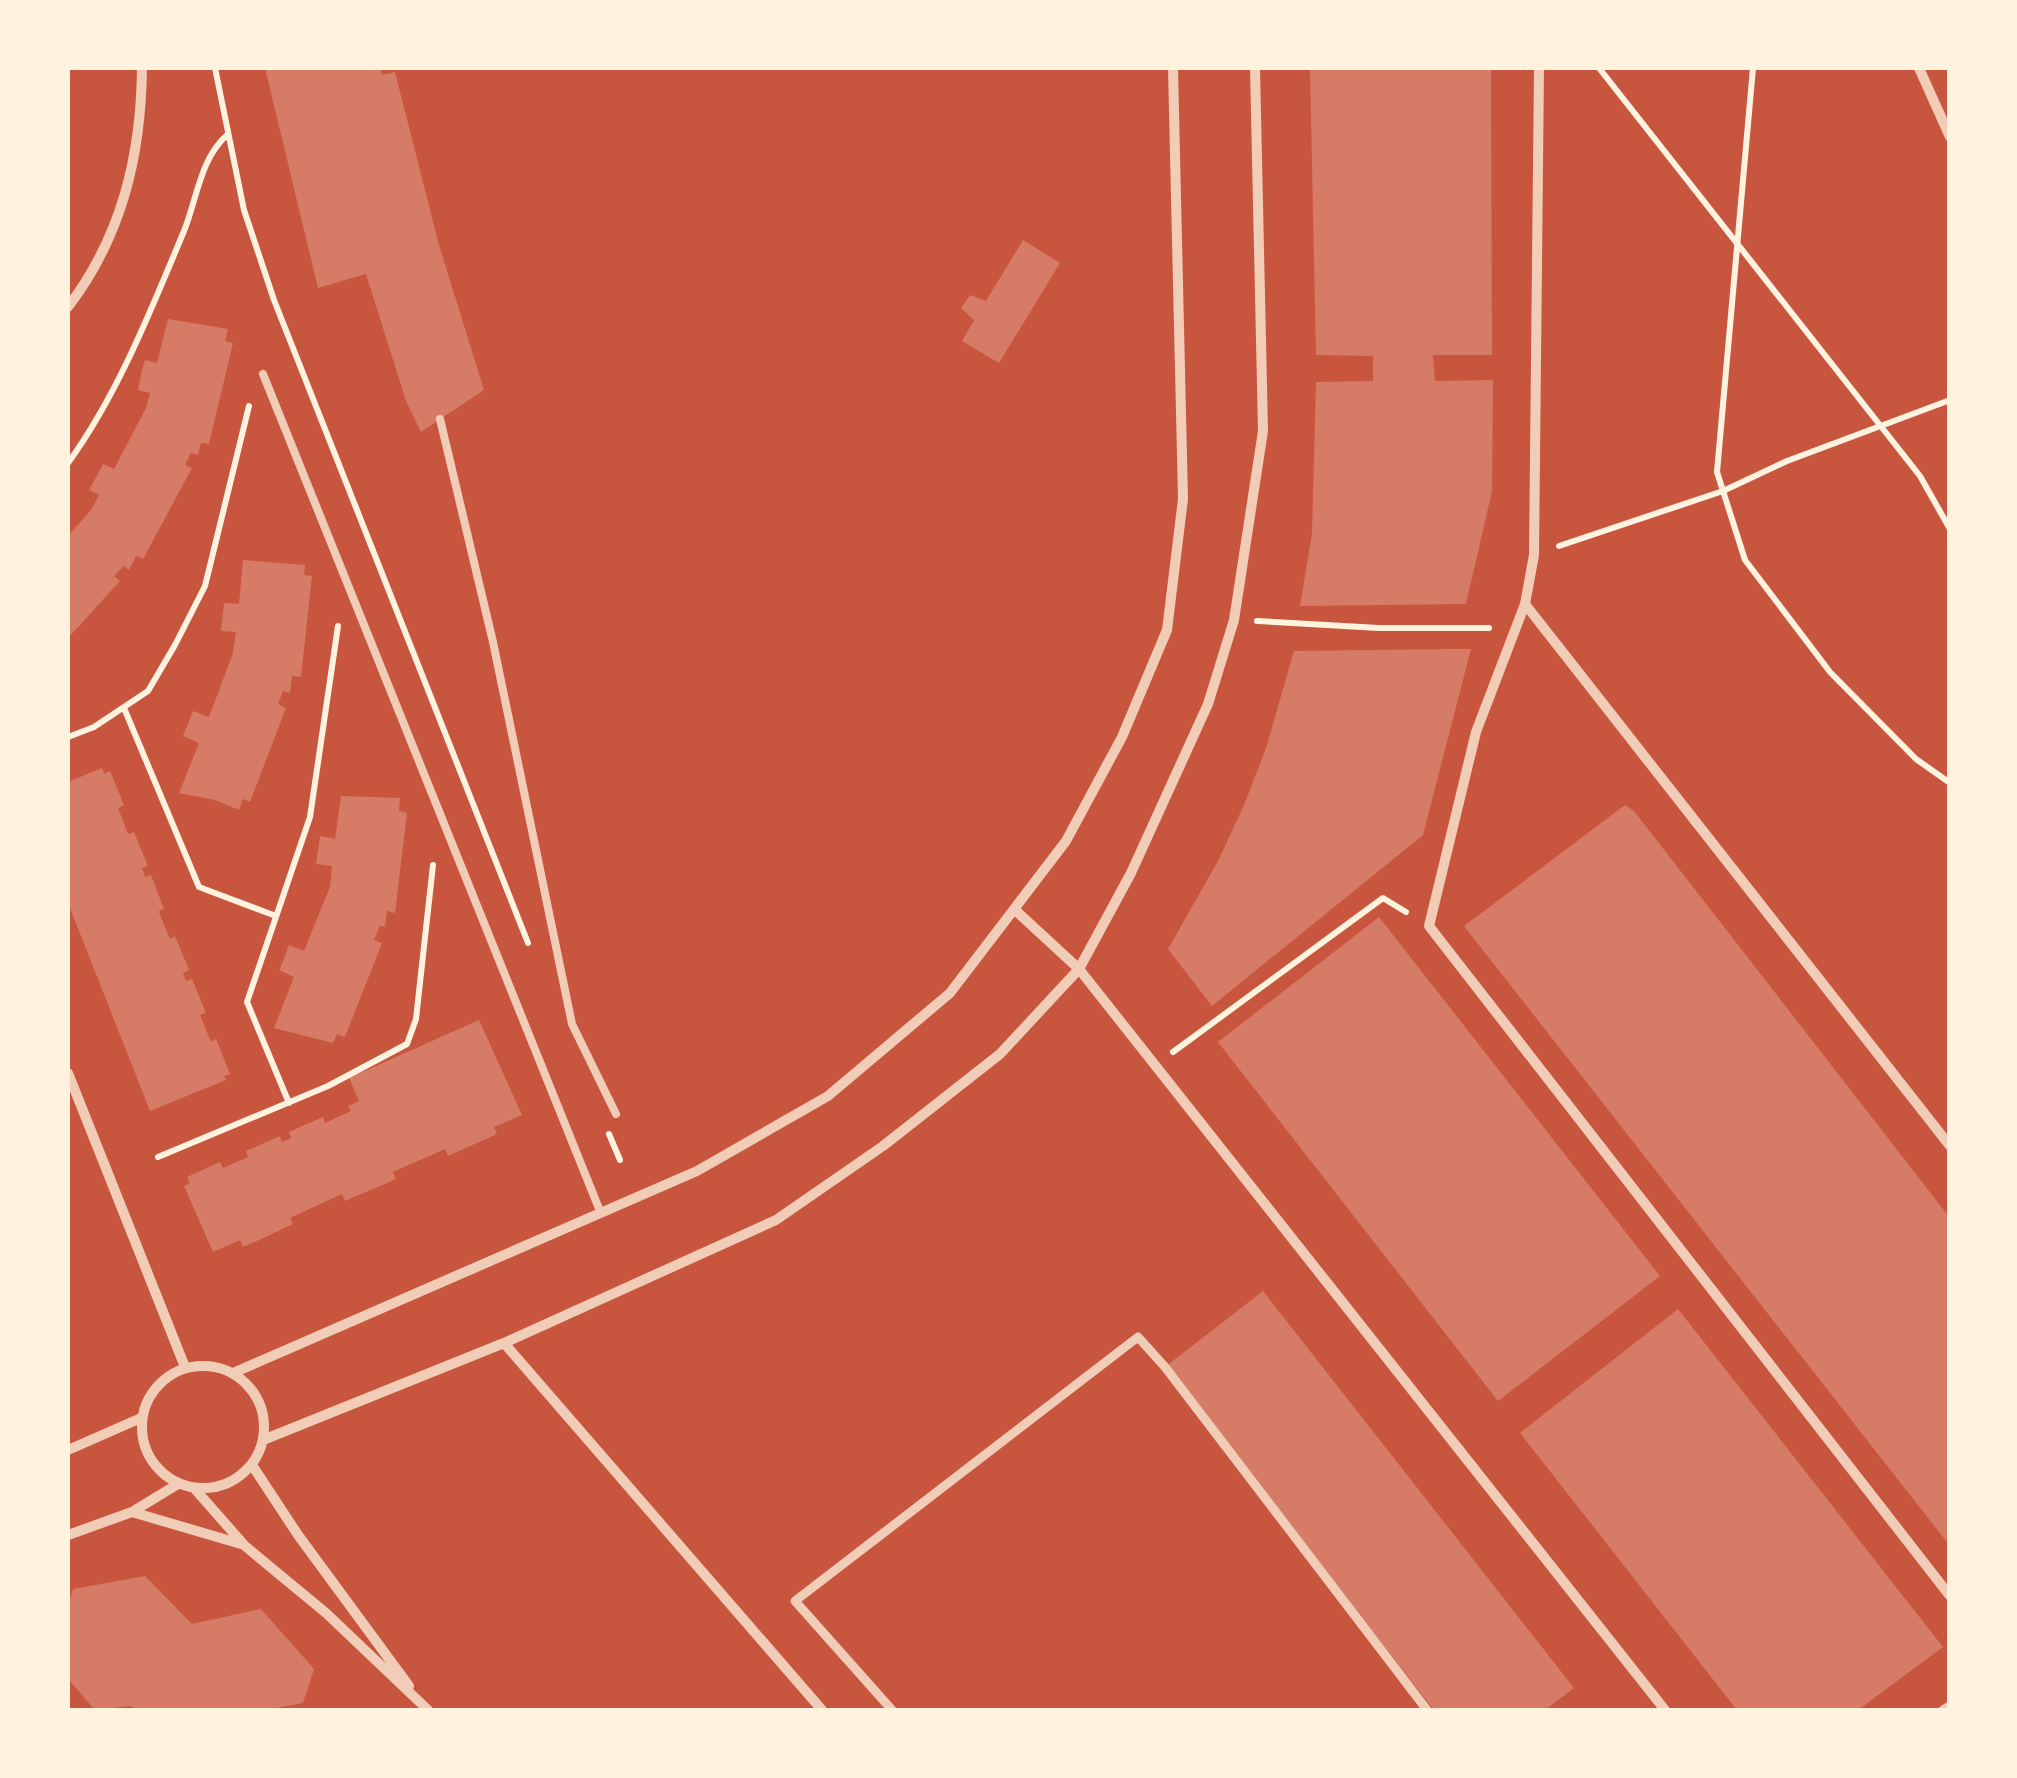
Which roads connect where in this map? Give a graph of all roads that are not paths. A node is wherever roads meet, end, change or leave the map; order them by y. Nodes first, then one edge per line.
1 (142, 68) edge
2 (1173, 68) edge
3 (1255, 68) edge
4 (1539, 68) edge
5 (1919, 68) edge
6 (1950, 137) edge
7 (68, 307) edge
8 (263, 374) road end
9 (440, 418) dead end
10 (1525, 604) junction
11 (1014, 909) junction
12 (1079, 969) junction
13 (68, 1073) edge
14 (616, 1114) dead end
15 (1947, 1139) edge
16 (600, 1212) junction
17 (504, 1343) junction
18 (186, 1367) junction
19 (233, 1373) junction
20 (141, 1418) junction
21 (263, 1440) junction
22 (68, 1450) edge
23 (252, 1465) junction
24 (178, 1484) junction
25 (194, 1488) junction
26 (132, 1512) junction
27 (68, 1536) edge
28 (245, 1546) junction
29 (1950, 1596) edge
30 (1950, 1706) edge
31 (428, 1710) edge
32 (822, 1710) edge
33 (892, 1710) edge
34 (1427, 1710) edge
35 (1665, 1710) edge
36 (1944, 1710) edge

1 - 7 street
2 - 11 street
3 - 12 street
4 - 10 street
5 - 6 street
8 - 16 lane
9 - 14 lane
10 - 15 street
10 - 29 street
11 - 12 street
11 - 16 street
12 - 17 street
12 - 35 street
13 - 18 street
16 - 19 street
17 - 21 street
17 - 32 street
18 - 19 street
18 - 20 street
19 - 21 street
20 - 22 street
20 - 24 street
21 - 23 street
23 - 25 street
23 - 31 street
24 - 25 street
24 - 26 street
25 - 28 street
26 - 27 street
26 - 28 street
28 - 31 street
30 - 36 street
33 - 34 street

